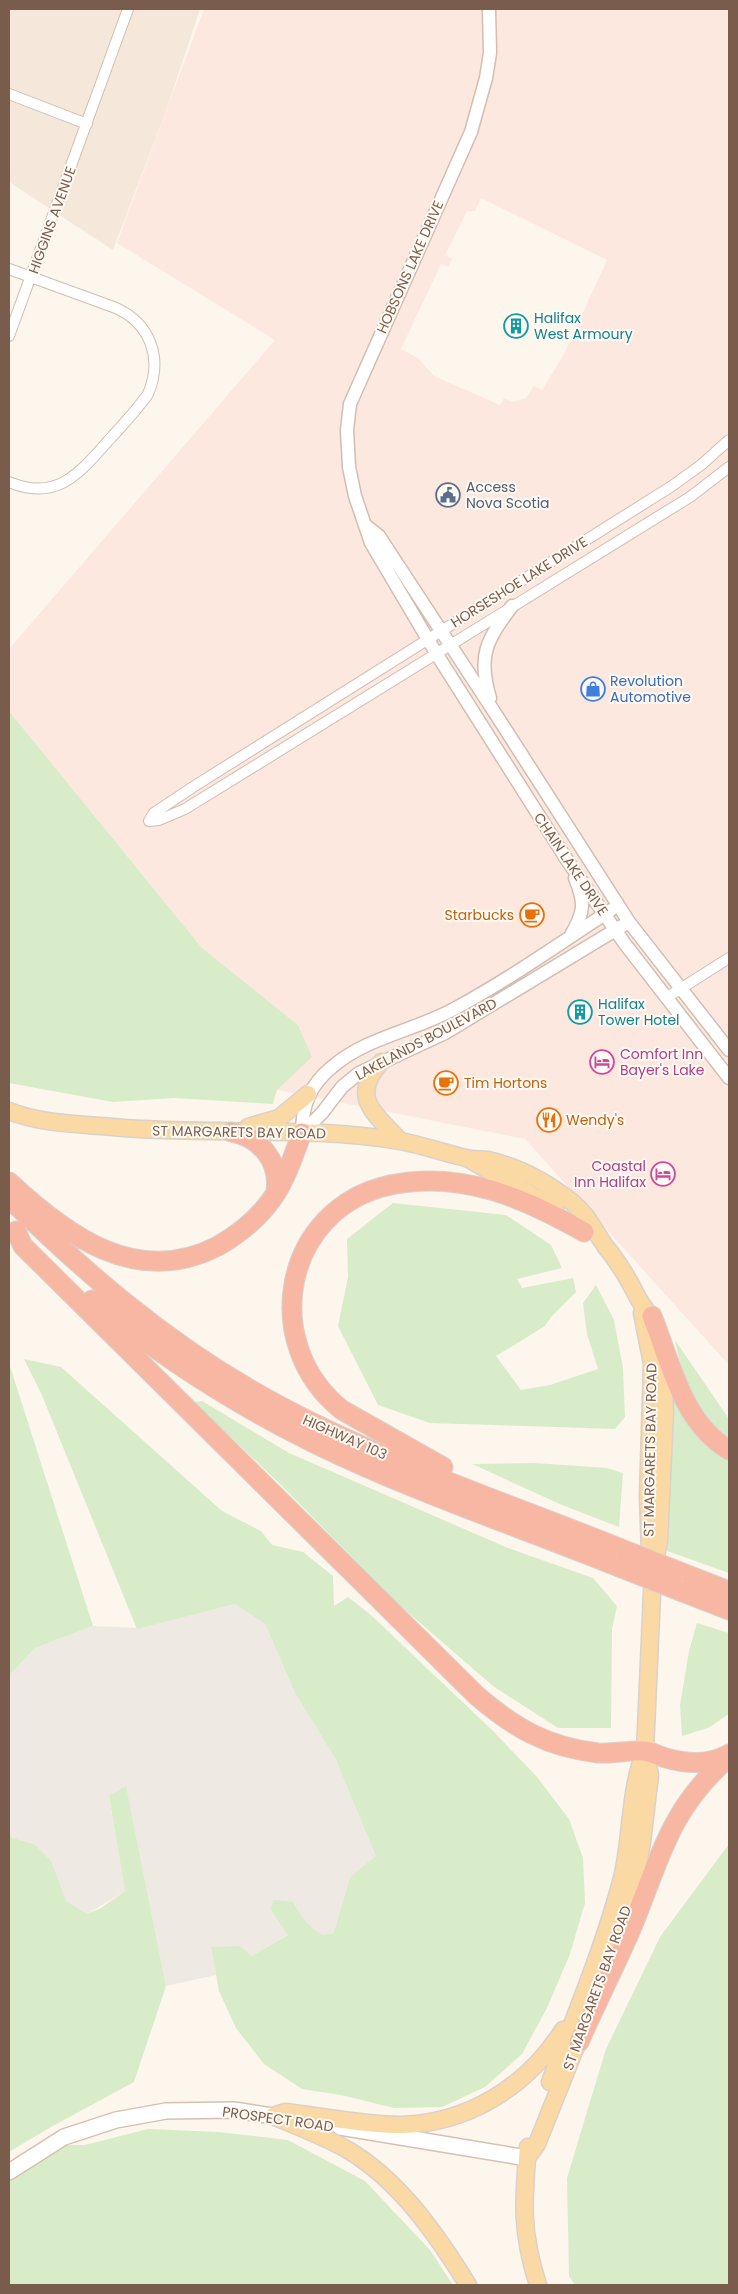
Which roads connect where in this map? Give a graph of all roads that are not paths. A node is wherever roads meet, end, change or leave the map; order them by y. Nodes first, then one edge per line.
1 (128, 9) edge
2 (489, 9) edge
3 (9, 94) edge
4 (87, 124) junction
5 (9, 269) edge
6 (30, 278) junction
7 (9, 336) edge
8 (729, 440) edge
9 (729, 467) edge
10 (9, 482) edge
11 (365, 525) junction
12 (584, 541) junction
13 (593, 556) junction
14 (512, 606) junction
15 (441, 631) junction
16 (428, 639) junction
17 (451, 644) junction
18 (436, 653) junction
19 (494, 710) junction
20 (305, 717) junction
21 (313, 730) junction
22 (226, 767) junction
23 (233, 779) junction
24 (543, 787) junction
25 (527, 796) junction
26 (567, 860) junction
27 (618, 906) junction
28 (605, 914) junction
29 (629, 922) junction
30 (615, 930) junction
31 (570, 937) junction
32 (729, 958) edge
33 (681, 988) junction
34 (666, 998) junction
35 (729, 1050) edge
36 (381, 1062) junction
37 (729, 1078) edge
38 (308, 1094) junction
39 (9, 1112) edge
40 (231, 1132) junction
41 (302, 1133) junction
42 (400, 1141) junction
43 (468, 1158) junction
44 (9, 1182) edge
45 (276, 1193) junction
46 (9, 1198) edge
47 (12, 1227) edge
48 (584, 1232) junction
49 (605, 1245) junction
50 (639, 1300) junction
51 (652, 1316) junction
52 (729, 1450) edge
53 (530, 1513) junction
54 (653, 1572) junction
55 (729, 1591) edge
56 (729, 1610) edge
57 (645, 1751) junction
58 (729, 1755) edge
59 (581, 1997) junction
60 (578, 2042) junction
61 (273, 2116) junction
62 (527, 2158) junction
63 (9, 2172) edge
64 (468, 2285) edge
65 (538, 2285) edge

1 - 4 street, HIGGINS AVENUE
2 - 11 street, HOBSONS LAKE DRIVE
3 - 4 street
4 - 6 street, HIGGINS AVENUE
5 - 6 street
6 - 7 street, HIGGINS AVENUE
6 - 10 street
8 - 12 street, HORSESHOE LAKE DRIVE
9 - 13 street, HORSESHOE LAKE DRIVE
11 - 15 street, HOBSONS LAKE DRIVE
11 - 16 street, HOBSONS LAKE DRIVE
12 - 13 street
12 - 15 street, HORSESHOE LAKE DRIVE
13 - 14 street, HORSESHOE LAKE DRIVE
14 - 17 street, HORSESHOE LAKE DRIVE
14 - 19 street
15 - 16 street, HORSESHOE LAKE DRIVE
15 - 17 street, CHAIN LAKE DRIVE
16 - 18 street, CHAIN LAKE DRIVE
16 - 20 street, HORSESHOE LAKE DRIVE
17 - 18 street, HORSESHOE LAKE DRIVE
17 - 19 street, CHAIN LAKE DRIVE
18 - 21 street, HORSESHOE LAKE DRIVE
18 - 25 street, CHAIN LAKE DRIVE
19 - 24 street, CHAIN LAKE DRIVE
20 - 21 street
20 - 22 street, HORSESHOE LAKE DRIVE
21 - 23 street, HORSESHOE LAKE DRIVE
22 - 23 street
22 - 23 street, HORSESHOE LAKE DRIVE
24 - 25 street
24 - 27 street, CHAIN LAKE DRIVE
25 - 26 street, CHAIN LAKE DRIVE
26 - 28 street, CHAIN LAKE DRIVE
26 - 31 street
27 - 28 street, LAKELANDS BOULEVARD
27 - 29 street, CHAIN LAKE DRIVE
28 - 30 street, CHAIN LAKE DRIVE
28 - 31 street, LAKELANDS BOULEVARD
29 - 30 street, LAKELANDS BOULEVARD
29 - 33 street, CHAIN LAKE DRIVE
30 - 34 street, CHAIN LAKE DRIVE
30 - 36 street, LAKELANDS BOULEVARD
31 - 38 street, LAKELANDS BOULEVARD
32 - 33 street
33 - 34 street
33 - 35 street, CHAIN LAKE DRIVE
34 - 37 street, CHAIN LAKE DRIVE
36 - 41 street, LAKELANDS BOULEVARD
36 - 42 main road
38 - 40 main road
38 - 41 street, LAKELANDS BOULEVARD
39 - 40 main road, ST MARGARETS BAY ROAD
40 - 41 main road, ST MARGARETS BAY ROAD
40 - 45 highway
41 - 42 main road, ST MARGARETS BAY ROAD
41 - 45 highway
42 - 43 main road, ST MARGARETS BAY ROAD
43 - 48 main road, ST MARGARETS BAY ROAD
43 - 49 main road, ST MARGARETS BAY ROAD
44 - 45 highway
46 - 53 highway, HIGHWAY 103
47 - 56 highway, HIGHWAY 103, bridge
47 - 57 highway
48 - 49 main road, ST MARGARETS BAY ROAD
48 - 53 highway
49 - 50 main road, ST MARGARETS BAY ROAD
50 - 51 main road, ST MARGARETS BAY ROAD
50 - 54 main road, ST MARGARETS BAY ROAD
51 - 52 highway
51 - 54 main road, ST MARGARETS BAY ROAD
53 - 55 highway, HIGHWAY 103, bridge
54 - 57 main road, ST MARGARETS BAY ROAD
57 - 58 highway
57 - 59 main road, ST MARGARETS BAY ROAD
57 - 60 main road, ST MARGARETS BAY ROAD
58 - 60 highway
59 - 61 main road
59 - 62 main road, ST MARGARETS BAY ROAD
60 - 62 main road, ST MARGARETS BAY ROAD
61 - 62 main road, PROSPECT ROAD
61 - 63 main road, PROSPECT ROAD
61 - 64 main road
62 - 65 main road, ST MARGARETS BAY ROAD

